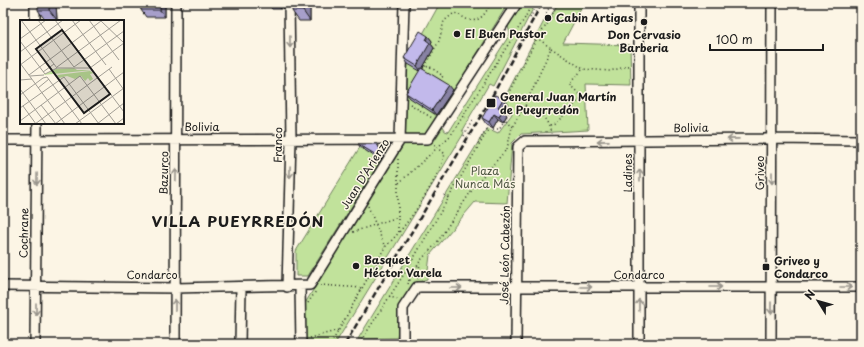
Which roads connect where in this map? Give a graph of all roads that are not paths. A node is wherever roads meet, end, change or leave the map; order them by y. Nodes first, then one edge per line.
1 (35, 3) edge
2 (176, 3) edge
3 (289, 3) edge
4 (404, 3) edge
5 (518, 3) edge
6 (639, 3) edge
7 (772, 3) edge
8 (36, 20) edge
9 (37, 124) edge
10 (177, 139) junction
11 (291, 139) junction
12 (772, 139) junction
13 (3, 140) edge
14 (37, 140) junction
15 (400, 140) junction
16 (640, 140) junction
17 (861, 140) edge
18 (521, 143) joint
19 (3, 286) edge
20 (36, 286) junction
21 (241, 286) junction
22 (300, 286) junction
23 (287, 287) junction
24 (639, 287) junction
25 (771, 287) junction
26 (861, 287) edge
27 (175, 288) junction
28 (516, 288) junction
29 (303, 341) edge
30 (36, 344) edge
31 (175, 344) edge
32 (240, 344) edge
33 (403, 344) edge
34 (516, 344) edge
35 (639, 344) edge
36 (771, 344) edge

1 - 8 street
2 - 10 street, Bazurco
3 -> 11 street, Franco
4 - 15 street
5 - 15 street, Juan D’Arienzo
6 - 16 street, Ladines
7 - 12 street, Griveo
9 - 14 street, Cochrane
10 - 11 street, Bolivia
10 - 14 street, Bolivia
27 -> 10 street, Bazurco
11 - 15 street, Bolivia
11 -> 23 street, Franco
12 -> 16 street, Bolivia
12 - 17 street, Bolivia
12 -> 25 street, Griveo
13 - 14 street, Bolivia
14 -> 20 street, Cochrane
15 - 22 street, Juan D’Arienzo
16 -> 18 street, Bolivia
24 -> 16 street, Ladines
18 - 28 street, José León Cabezón
19 - 20 street, Condarco
20 - 27 street, Condarco
20 -> 30 street, Cochrane
21 - 23 street, Condarco
21 - 27 street, Condarco
21 - 32 street
22 - 23 street, Condarco
22 - 29 street
24 -> 25 street, Condarco
28 -> 24 street, Condarco
35 -> 24 street, Ladines
25 -> 26 street, Condarco
25 -> 36 street, Griveo
31 -> 27 street, Bazurco
33 -> 28 street, Condarco
28 - 34 street, José León Cabezón

